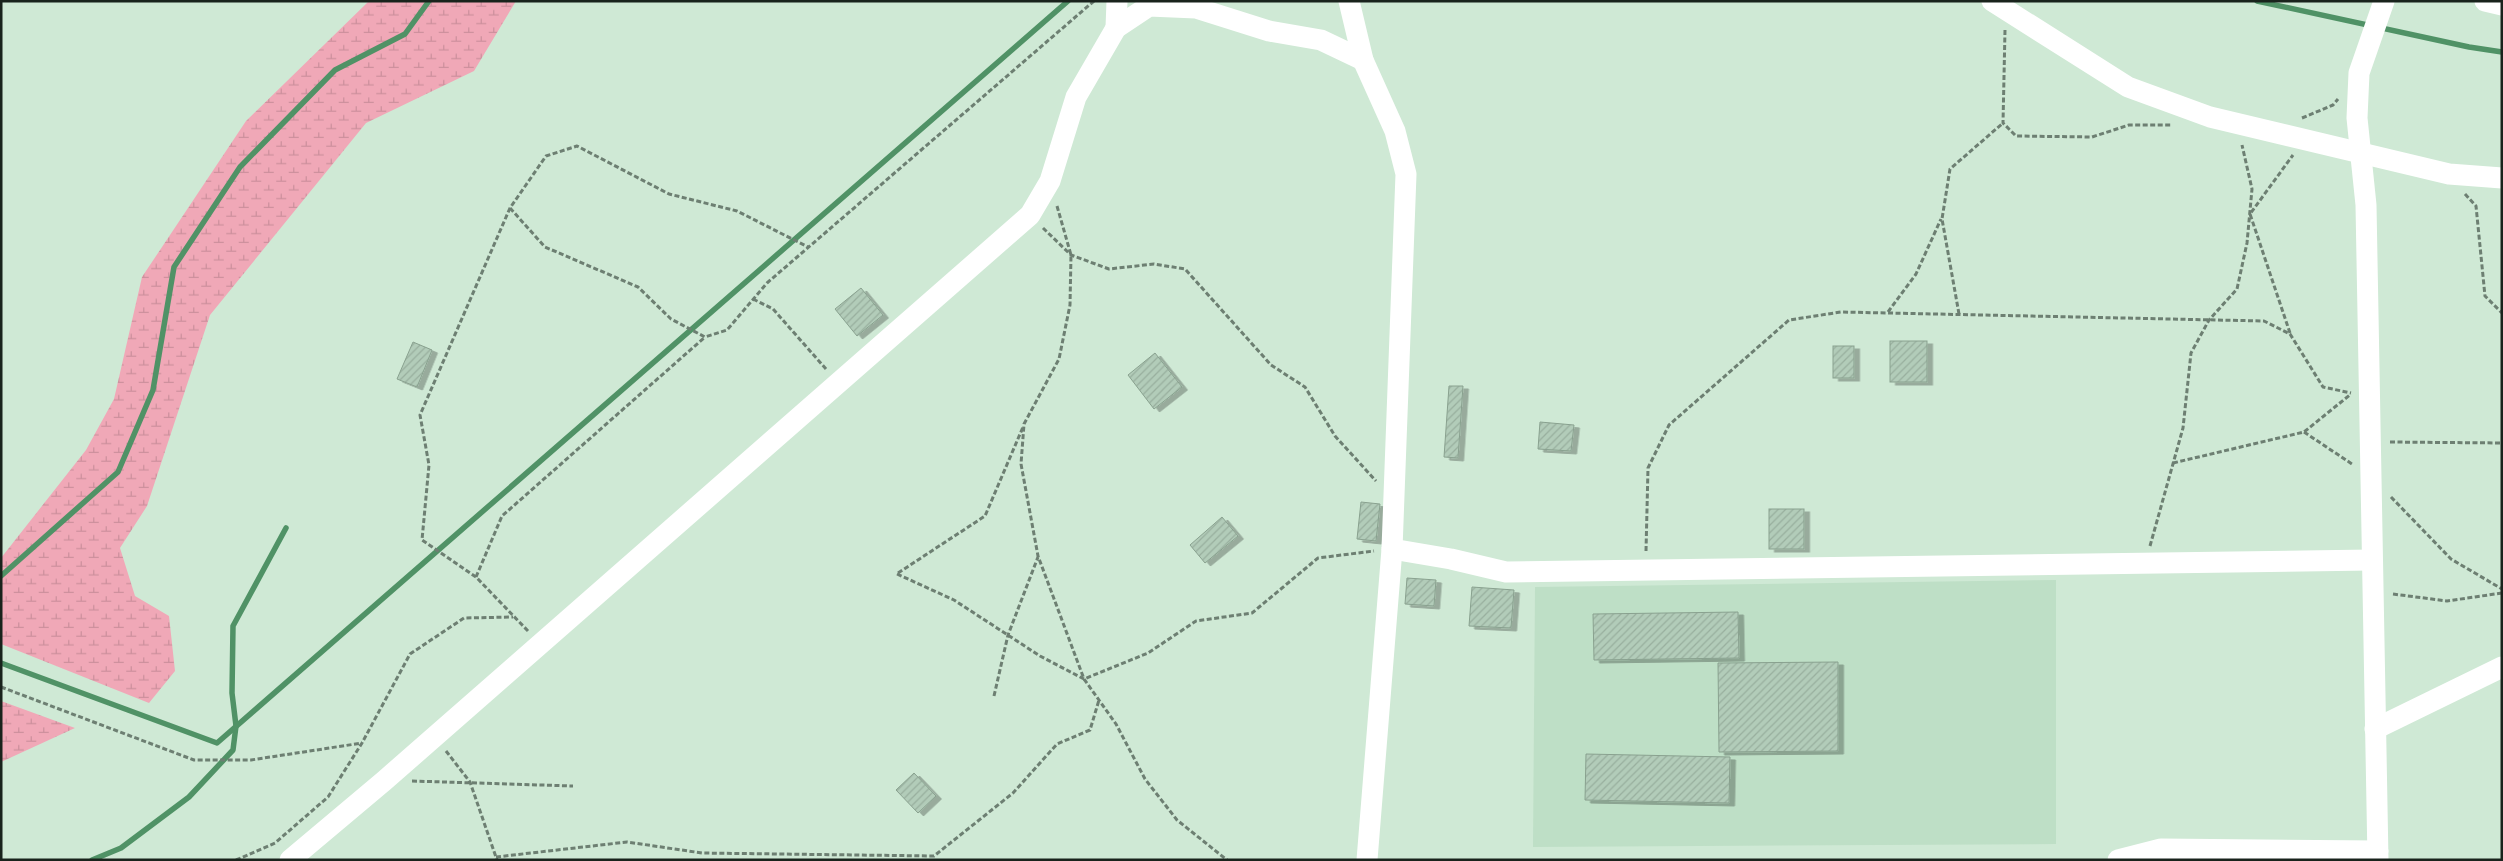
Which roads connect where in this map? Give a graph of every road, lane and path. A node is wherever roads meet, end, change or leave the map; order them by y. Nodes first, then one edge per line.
1 (1094, 1) edge
2 (1117, 1) edge
3 (1350, 1) edge
4 (2384, 1) edge
5 (2485, 1) edge
6 (1998, 5) edge
7 (2502, 5) edge
8 (1116, 28) junction
9 (1364, 60) junction
10 (2359, 73) junction
11 (2296, 120) dead end
12 (2003, 123) junction
13 (2237, 124) junction
14 (2178, 125) dead end
15 (2303, 141) junction
16 (2361, 155) junction
17 (2449, 174) junction
18 (2502, 178) edge
19 (1050, 181) junction
20 (510, 208) junction
21 (2250, 214) junction
22 (1030, 215) junction
23 (1942, 219) junction
24 (808, 247) junction
25 (1071, 254) junction
26 (753, 300) junction
27 (1888, 312) junction
28 (1959, 314) junction
29 (2502, 314) edge
30 (2209, 320) junction
31 (2290, 334) junction
32 (705, 337) junction
33 (838, 383) junction
34 (2360, 395) junction
35 (1024, 424) junction
36 (2304, 432) junction
37 (2369, 442) junction
38 (2502, 443) edge
39 (2173, 463) junction
40 (2370, 476) junction
41 (1394, 501) junction
42 (1392, 549) junction
43 (1038, 556) junction
44 (2371, 560) junction
45 (2145, 563) junction
46 (1646, 570) junction
47 (476, 577) junction
48 (2502, 588) edge
49 (2372, 591) junction
50 (2502, 593) edge
51 (514, 617) junction
52 (1008, 635) junction
53 (540, 644) junction
54 (2502, 668) edge
55 (1084, 679) junction
56 (1, 686) edge
57 (994, 696) dead end
58 (1099, 700) junction
59 (2375, 729) junction
60 (435, 737) junction
61 (362, 742) junction
62 (384, 781) junction
63 (470, 782) junction
64 (573, 786) dead end
65 (2378, 856) edge
66 (497, 858) edge
67 (236, 860) edge
68 (290, 860) edge
69 (1227, 860) edge
70 (1367, 860) edge
71 (2118, 860) edge

1 - 24 path
2 - 8 street
3 - 9 street
4 - 10 street
5 - 7 street
6 - 12 path
6 - 13 street
8 - 9 street
8 - 19 street
9 - 41 street
10 - 11 path
10 - 16 street
12 - 14 path
12 - 23 path
13 - 15 street
13 - 21 path
15 - 16 street
15 - 21 path
16 - 17 street
16 - 34 street
17 - 18 street
17 - 29 path
19 - 22 street
19 - 25 path
20 - 24 path
20 - 32 path
20 - 47 path
21 - 30 path
21 - 31 path
22 - 25 path
22 - 33 street
23 - 27 path
23 - 28 path
24 - 26 path
25 - 35 path
25 - 41 path
26 - 32 path
26 - 33 path
27 - 28 path
27 - 46 path
28 - 30 path
30 - 31 path
30 - 39 path
31 - 34 path
32 - 47 path
33 - 53 street
34 - 36 path
34 - 37 street
35 - 43 path
35 - 52 path
36 - 39 path
36 - 40 path
37 - 38 path
37 - 40 street
39 - 45 path
40 - 44 street
40 - 48 path
41 - 42 street
42 - 46 street
42 - 55 path
42 - 70 street
43 - 52 path
43 - 55 path
44 - 45 street
44 - 49 street
45 - 46 street
47 - 51 path
49 - 50 path
49 - 59 street
51 - 53 path
51 - 61 path
52 - 55 path
52 - 57 path
53 - 60 street
54 - 59 street
55 - 58 path
56 - 61 path
58 - 66 path
58 - 69 path
59 - 65 street
60 - 62 street
60 - 63 path
61 - 67 path
62 - 63 path
62 - 68 street
63 - 64 path
63 - 66 path
65 - 71 street

